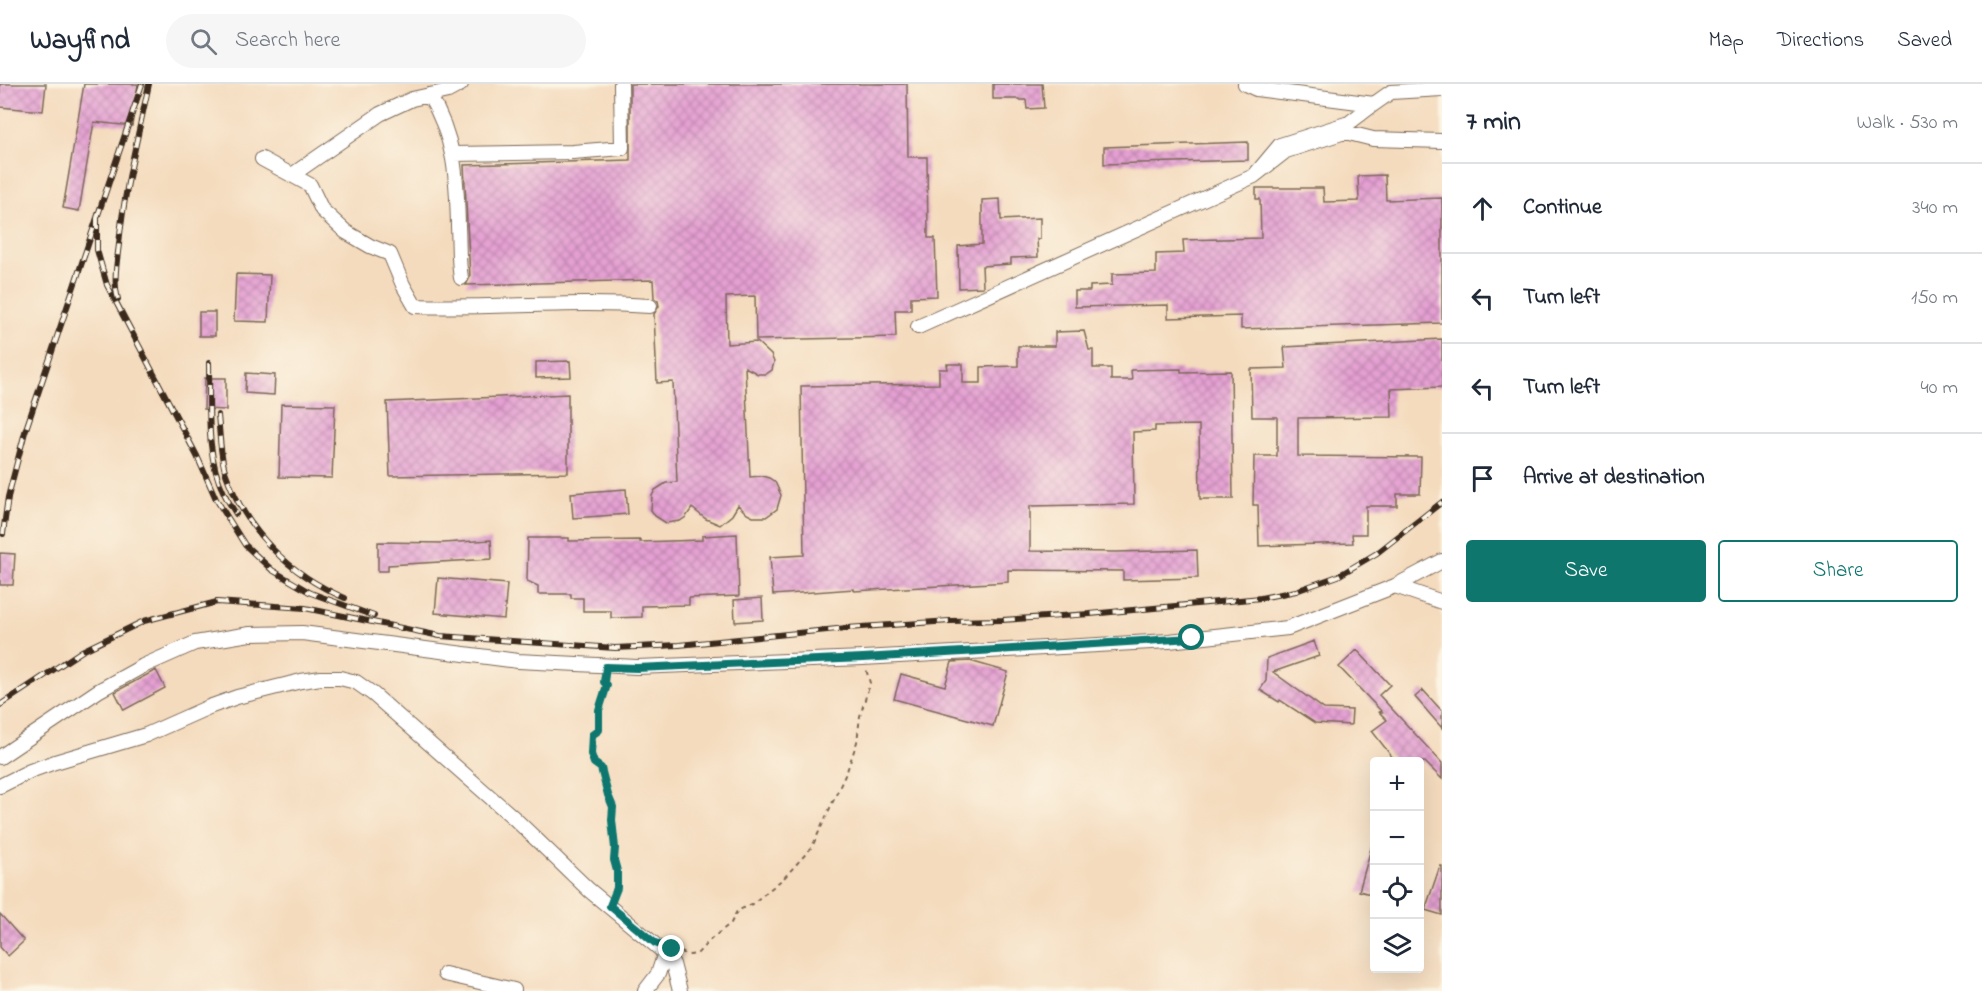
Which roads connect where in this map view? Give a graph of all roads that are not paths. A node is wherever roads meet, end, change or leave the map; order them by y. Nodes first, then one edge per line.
1 (461, 84) edge
2 (621, 84) edge
3 (1245, 84) edge
4 (1442, 89) edge
5 (429, 95) junction
6 (1374, 104) junction
7 (1442, 141) edge
8 (453, 154) junction
9 (262, 159) dead end
10 (291, 175) junction
11 (1254, 176) junction
12 (461, 278) dead end
13 (650, 306) dead end
14 (918, 327) dead end
15 (1442, 561) edge
16 (1395, 586) junction
17 (1442, 602) edge
18 (2, 751) edge
19 (0, 786) edge
20 (666, 953) junction
21 (445, 974) dead end
22 (513, 990) edge
23 (494, 991) edge
24 (518, 991) edge
25 (645, 991) edge
26 (680, 991) edge

1 - 5 street
2 - 8 street
3 - 6 street
4 - 6 street
5 - 8 street
5 - 10 street
6 - 11 street
7 - 11 street
8 - 12 street
9 - 10 street
10 - 13 street
11 - 14 street
15 - 16 street
16 - 17 street
16 - 18 street
19 - 20 street
20 - 25 street
20 - 26 street
21 - 22 street
22 - 23 street
22 - 24 street

